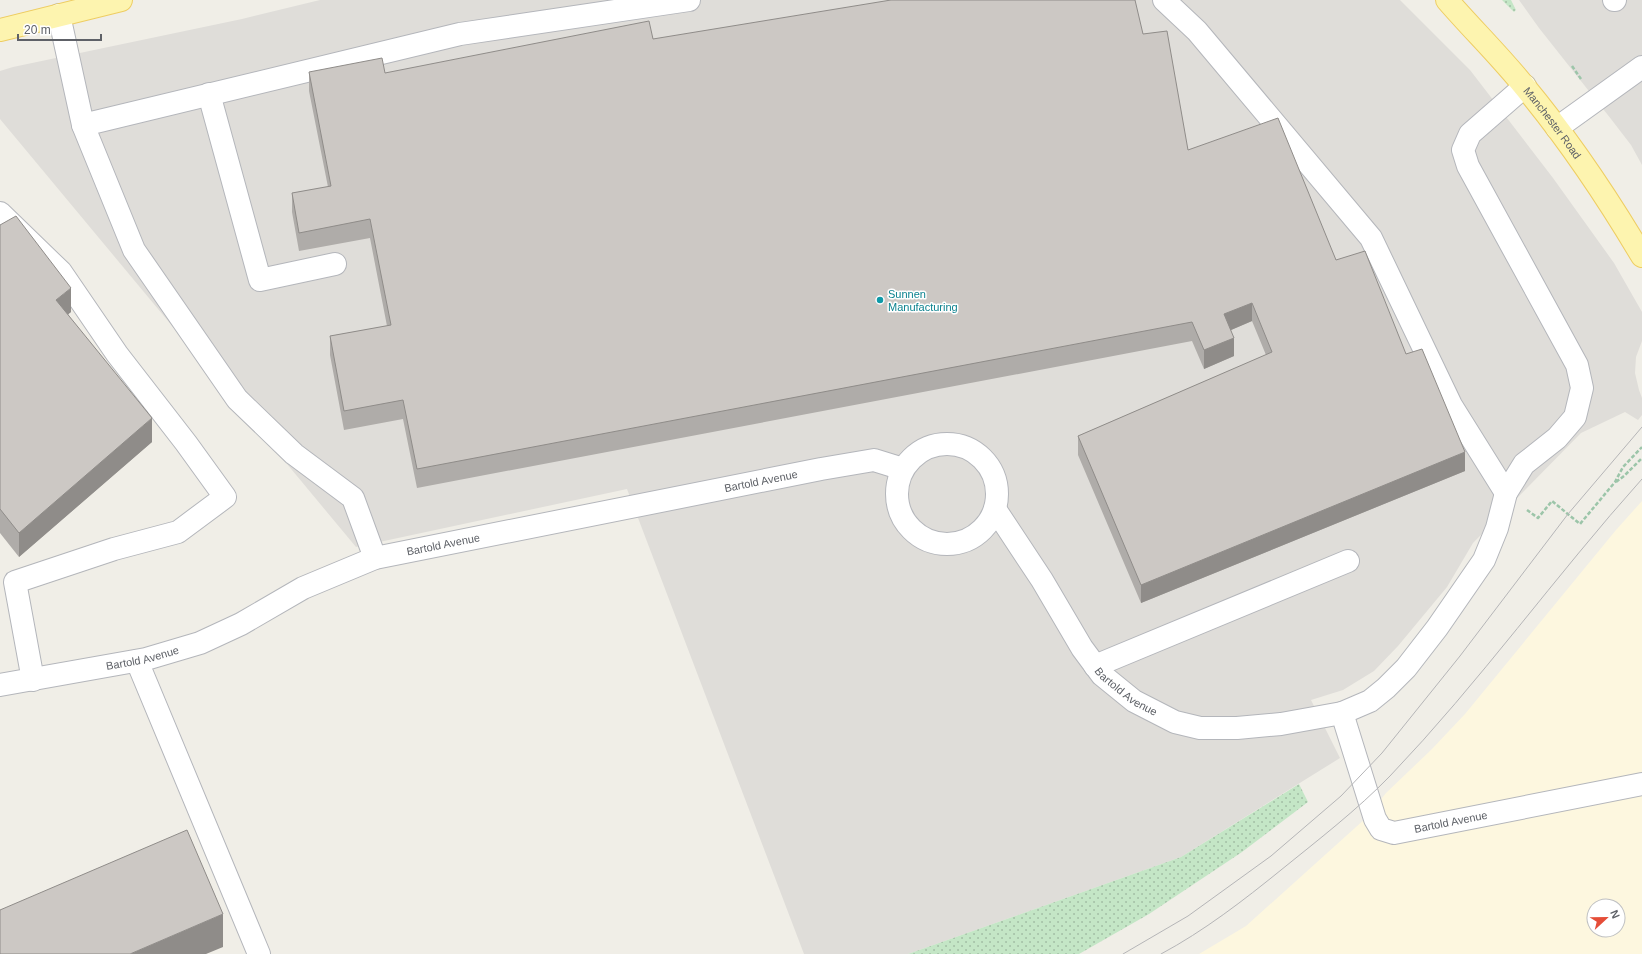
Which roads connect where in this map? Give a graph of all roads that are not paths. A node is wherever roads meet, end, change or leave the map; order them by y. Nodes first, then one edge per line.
1 (121, 0) edge
2 (689, 0) edge
3 (1164, 0) edge
4 (1447, 0) edge
5 (59, 15) junction
6 (0, 30) edge
7 (1642, 67) edge
8 (1525, 86) junction
9 (209, 94) junction
10 (83, 125) junction
11 (1557, 128) junction
12 (0, 213) edge
13 (1642, 256) edge
14 (335, 264) dead end
15 (903, 469) junction
16 (1506, 493) junction
17 (995, 509) junction
18 (375, 558) junction
19 (1348, 561) dead end
20 (8, 580) edge
21 (137, 661) junction
22 (1095, 666) junction
23 (33, 680) junction
24 (0, 685) edge
25 (1342, 713) junction
26 (1642, 784) edge
27 (259, 954) edge

1 - 5 main road
2 - 9 street
3 - 16 street
4 - 8 main road, Manchester Road
5 - 6 main road
5 - 10 street
7 - 11 street
8 - 11 main road, Manchester Road
8 - 16 street, Bartold Avenue
9 - 10 street
9 - 14 street
10 - 18 street
11 - 13 main road, Manchester Road
12 - 20 street
15 - 17 street
15 - 17 street
15 - 18 street, Bartold Avenue
16 - 25 street, Bartold Avenue
17 - 22 street, Bartold Avenue
18 - 21 street, Bartold Avenue
19 - 22 street
20 - 23 street
21 - 23 street, Bartold Avenue
21 - 27 street
22 - 25 street, Bartold Avenue
23 - 24 street, Bartold Avenue
25 - 26 street, Bartold Avenue

